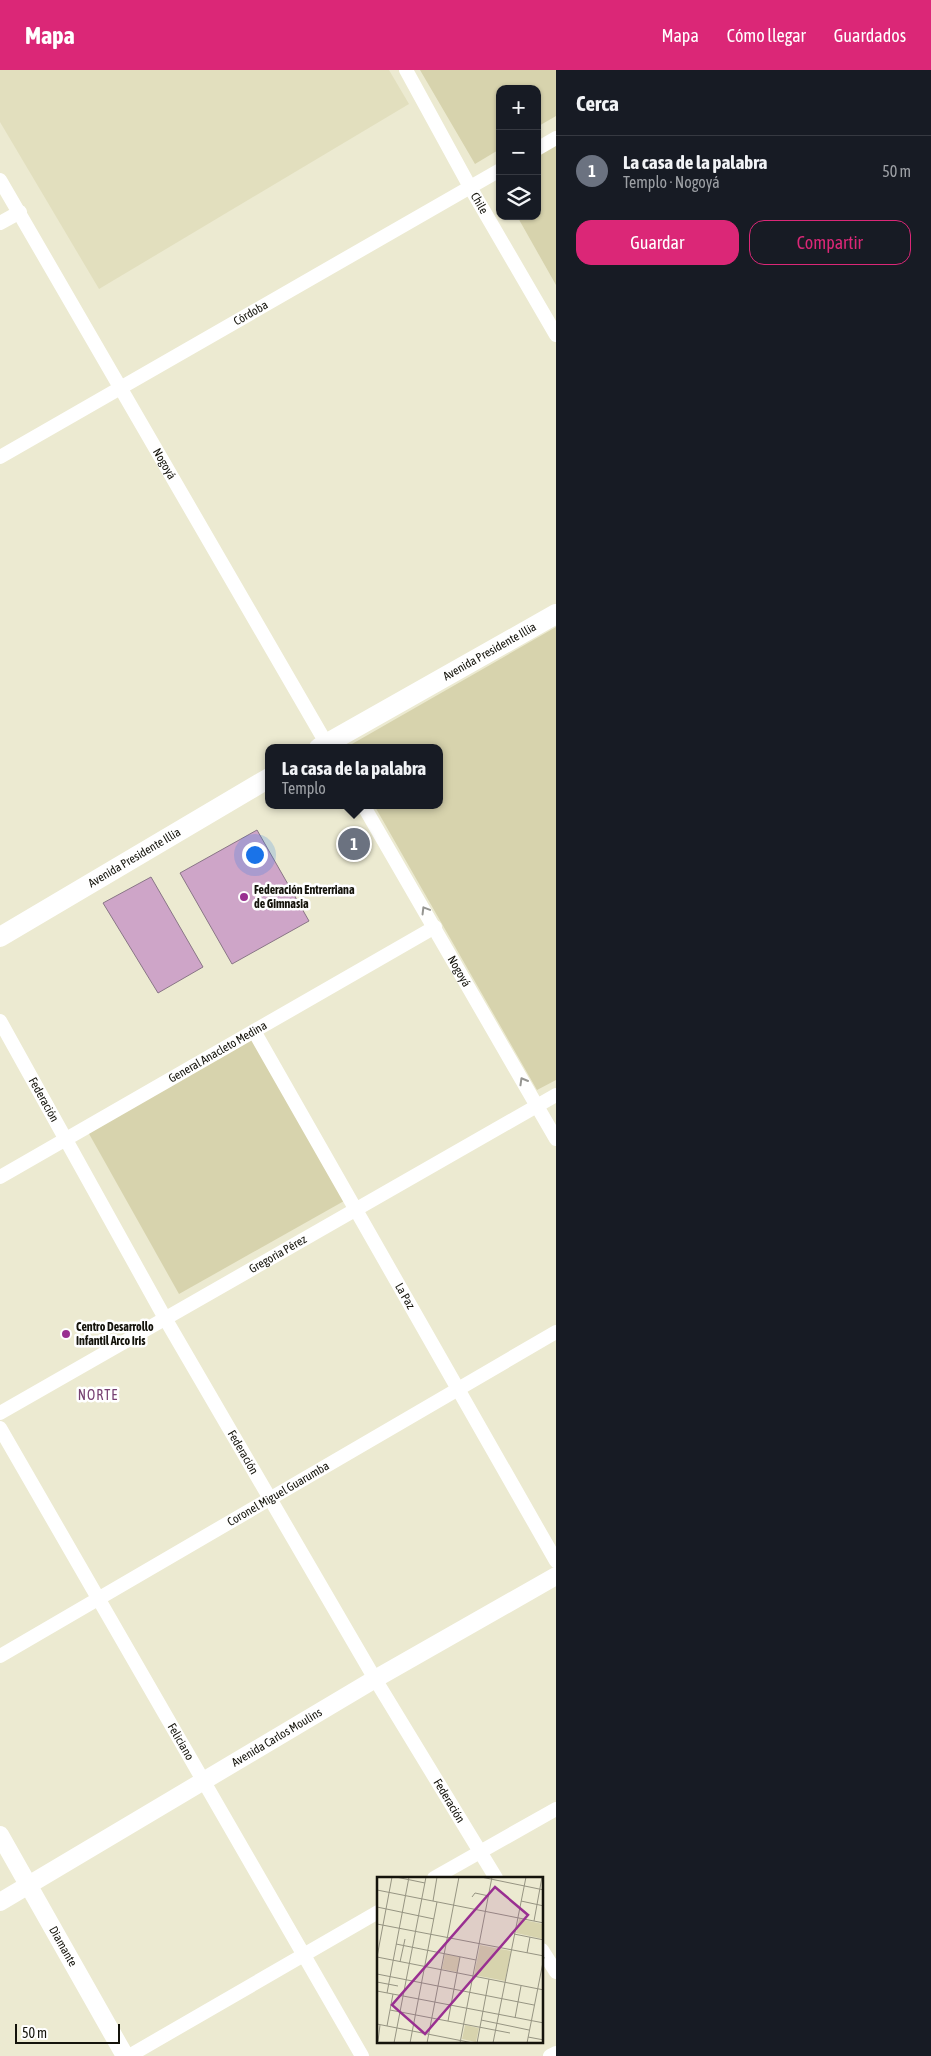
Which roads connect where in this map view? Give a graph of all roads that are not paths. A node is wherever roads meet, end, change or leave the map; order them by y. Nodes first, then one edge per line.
1 (406, 70) edge
2 (556, 138) edge
3 (541, 147) edge
4 (496, 172) edge
5 (0, 180) edge
6 (470, 187) junction
7 (20, 212) junction
8 (0, 223) edge
9 (556, 335) edge
10 (121, 388) junction
11 (0, 457) edge
12 (556, 614) edge
13 (324, 744) edge
14 (328, 744) edge
15 (265, 780) edge
16 (365, 809) edge
17 (435, 927) junction
18 (0, 937) edge
19 (0, 1021) edge
20 (254, 1031) junction
21 (556, 1095) edge
22 (537, 1106) junction
23 (67, 1138) junction
24 (556, 1139) edge
25 (0, 1177) edge
26 (355, 1210) junction
27 (166, 1320) junction
28 (556, 1332) edge
29 (457, 1390) junction
30 (0, 1413) edge
31 (0, 1428) edge
32 (271, 1499) junction
33 (556, 1561) edge
34 (556, 1576) edge
35 (98, 1599) junction
36 (0, 1656) edge
37 (375, 1680) junction
38 (204, 1780) junction
39 (556, 1809) edge
40 (0, 1835) edge
41 (479, 1852) junction
42 (436, 1877) edge
43 (495, 1877) edge
44 (28, 1885) junction
45 (0, 1902) edge
46 (377, 1913) edge
47 (544, 1953) edge
48 (305, 1956) junction
49 (556, 1972) edge
50 (556, 2052) edge
51 (125, 2056) edge
52 (129, 2056) edge
53 (362, 2056) edge
54 (550, 2056) edge

1 - 6 street, Chile
2 - 3 street
4 - 6 street, Córdoba
5 - 7 street, Nogoyá
6 - 9 street, Chile
6 - 10 street, Córdoba
7 - 8 street
7 - 10 street, Nogoyá
10 - 11 street, Córdoba
10 - 13 street, Nogoyá
12 - 14 main road, Avenida Presidente Illia
15 - 18 main road, Avenida Presidente Illia
17 -> 16 street, Nogoyá
17 - 20 street, General Anacleto Medina
22 -> 17 street, Nogoyá
19 - 23 street, Federación
20 - 23 street, General Anacleto Medina
20 - 26 street, La Paz
21 - 22 street, Gregoria Pérez
22 - 24 street, Nogoyá
22 - 26 street, Gregoria Pérez
23 - 25 street, General Anacleto Medina
23 - 27 street, Federación
26 - 27 street, Gregoria Pérez
26 - 29 street, La Paz
27 - 30 street, Gregoria Pérez
27 - 32 street, Federación
28 - 29 street, Coronel Miguel Guarumba
29 - 32 street, Coronel Miguel Guarumba
29 - 33 street, La Paz
31 - 35 street, Feliciano
32 - 35 street, Coronel Miguel Guarumba
32 - 37 street, Federación
34 - 37 street, Avenida Carlos Moulins
35 - 36 street, Coronel Miguel Guarumba
35 - 38 street, Feliciano
37 - 38 street, Avenida Carlos Moulins
37 - 41 street, Federación
38 - 44 street, Avenida Carlos Moulins
38 - 48 street, Feliciano
39 - 41 street
40 - 44 street, Diamante
41 - 42 street
41 - 43 street, Federación
44 - 45 street, Avenida Carlos Moulins
44 - 51 street, Diamante
46 - 48 street
47 - 49 street
48 - 52 street
48 - 53 street, Feliciano
50 - 54 street

